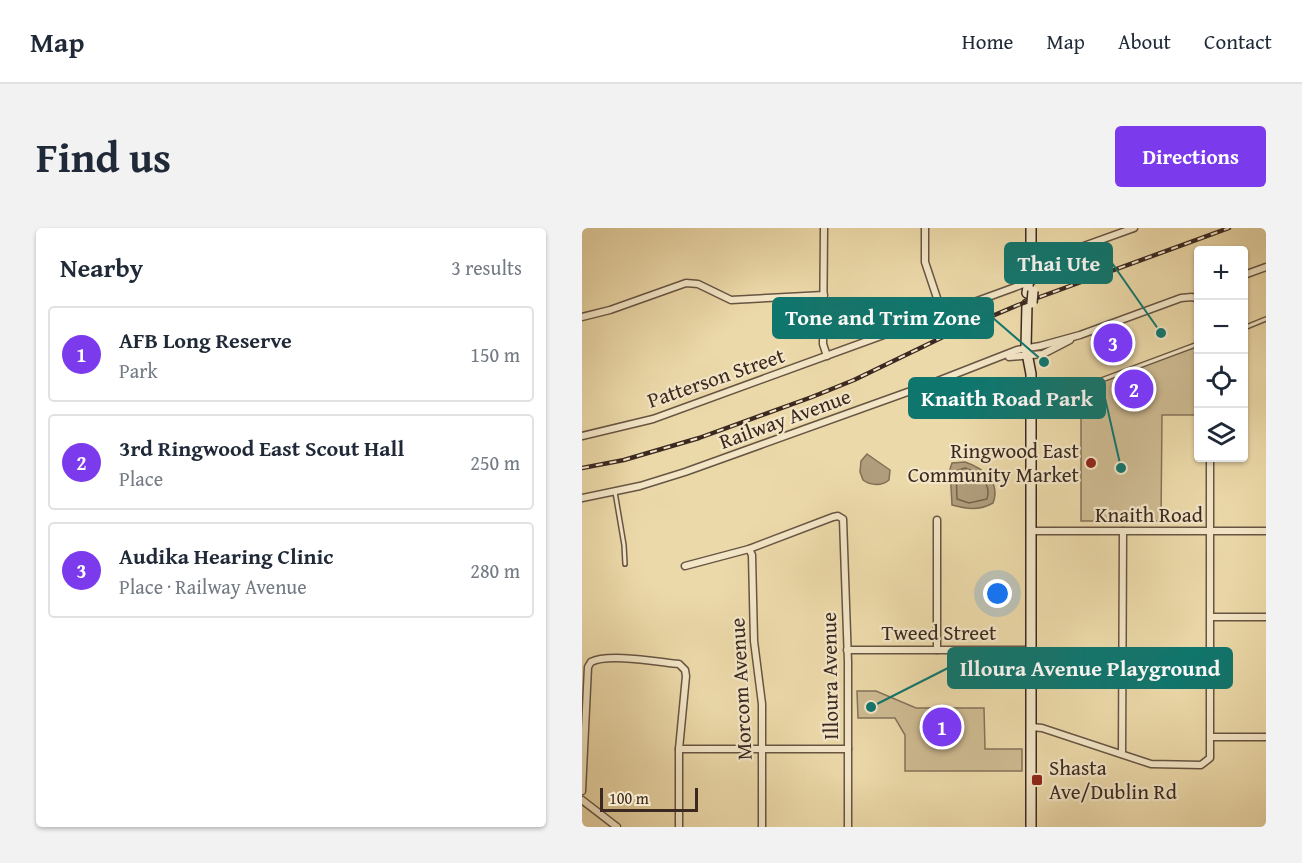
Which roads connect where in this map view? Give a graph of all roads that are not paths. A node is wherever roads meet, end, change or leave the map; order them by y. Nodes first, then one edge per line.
1 (824, 228) edge
2 (925, 228) edge
3 (1031, 228) edge
4 (1134, 228) edge
5 (1031, 266) junction
6 (1266, 267) edge
7 (1248, 274) edge
8 (1030, 287) junction
9 (824, 295) junction
10 (1194, 298) edge
11 (942, 313) junction
12 (582, 317) edge
13 (1266, 319) edge
14 (1248, 326) edge
15 (1194, 345) edge
16 (1030, 351) junction
17 (827, 356) junction
18 (1031, 403) junction
19 (582, 436) edge
20 (1210, 462) edge
21 (615, 491) junction
22 (582, 498) edge
23 (937, 520) dead end
24 (1031, 531) junction
25 (1123, 531) junction
26 (1266, 531) edge
27 (1211, 532) junction
28 (749, 549) junction
29 (625, 564) dead end
30 (685, 566) dead end
31 (1211, 616) junction
32 (1266, 616) edge
33 (848, 650) junction
34 (937, 650) junction
35 (1031, 650) junction
36 (585, 666) edge
37 (1031, 727) junction
38 (1211, 737) junction
39 (1266, 737) edge
40 (679, 749) junction
41 (762, 749) junction
42 (848, 749) junction
43 (1122, 754) junction
44 (582, 791) edge
45 (582, 800) edge
46 (617, 827) edge
47 (679, 827) edge
48 (762, 827) edge
49 (848, 827) edge
50 (1031, 827) edge

1 - 9 street
2 - 11 street
3 - 5 main road
4 - 5 street
5 - 8 main road
6 - 7 street
8 - 11 street, Patterson Street
8 - 16 main road, bridge
9 - 12 street
9 - 17 street
10 - 16 street, Railway Avenue
11 - 17 street, Patterson Street
13 - 14 lane
15 - 18 lane
16 - 18 main road
16 - 21 street, Railway Avenue
17 - 19 street, Patterson Street
18 - 24 main road
20 - 27 street
21 - 22 street, Railway Avenue
21 - 29 lane
23 - 34 street
24 - 25 street, Knaith Road
24 - 35 main road
25 - 27 street, Knaith Road
25 - 43 street
26 - 27 street, Knaith Road
27 - 31 street
28 - 30 street
28 - 33 street, Illoura Avenue
28 - 41 street, Morcom Avenue
31 - 32 street
31 - 38 street
33 - 34 street, Tweed Street
33 - 42 street, Illoura Avenue
34 - 35 street, Tweed Street
35 - 37 main road
36 - 40 street
36 - 44 street
37 - 43 street
37 - 50 main road
38 - 39 street
38 - 43 street
40 - 41 street
40 - 47 street
41 - 42 street
41 - 48 street, Morcom Avenue
42 - 49 street, Illoura Avenue
45 - 46 street

